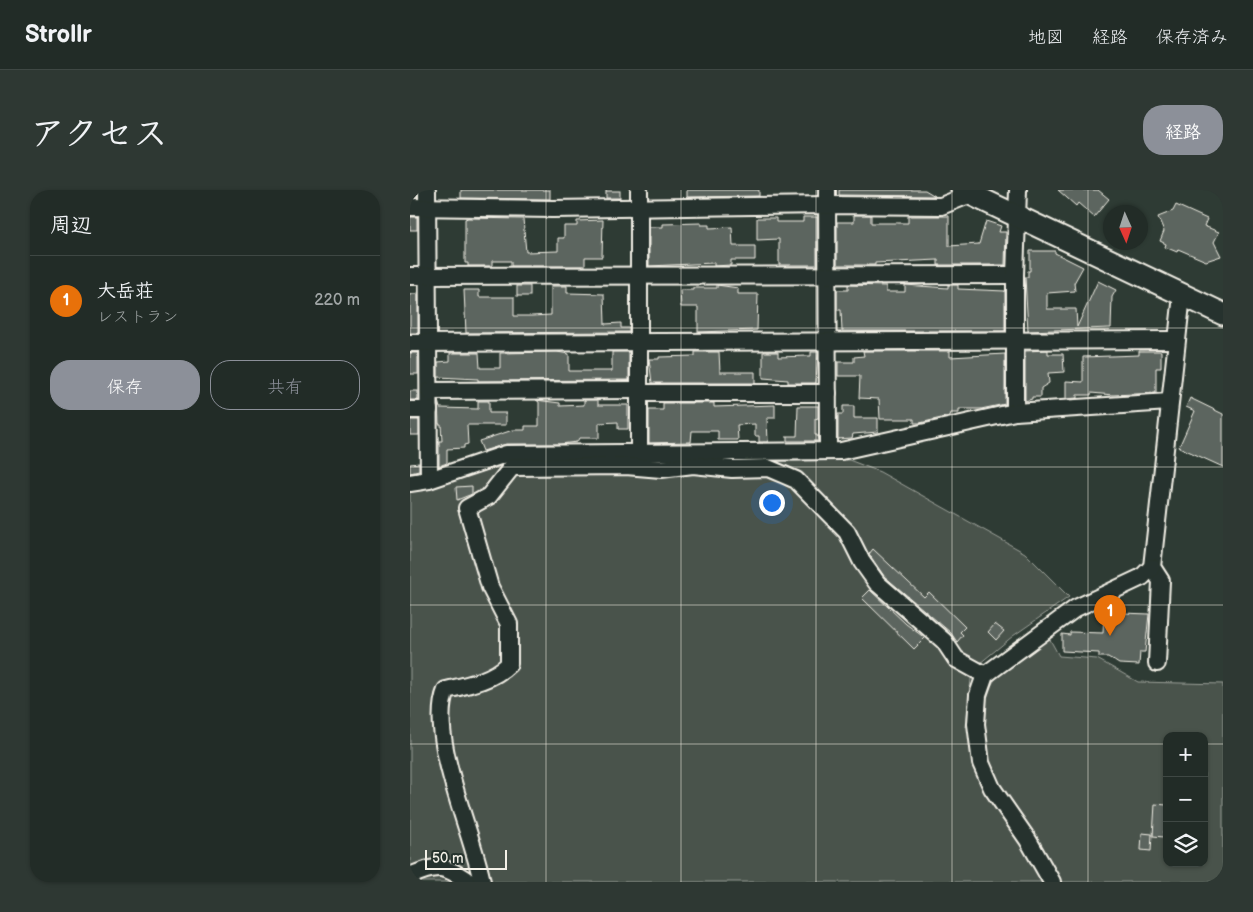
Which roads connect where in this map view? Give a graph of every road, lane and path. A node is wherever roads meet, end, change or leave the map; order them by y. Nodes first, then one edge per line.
1 (427, 190) edge
2 (639, 190) edge
3 (1018, 190) edge
4 (966, 192) edge
5 (827, 197) edge
6 (410, 207) edge
7 (428, 207) junction
8 (639, 207) junction
9 (1015, 215) junction
10 (1015, 274) junction
11 (410, 276) edge
12 (427, 276) junction
13 (639, 277) junction
14 (828, 277) junction
15 (1182, 295) junction
16 (1223, 314) edge
17 (1175, 340) junction
18 (1015, 341) junction
19 (428, 342) junction
20 (640, 342) junction
21 (827, 342) junction
22 (410, 343) edge
23 (429, 391) junction
24 (639, 391) junction
25 (828, 393) junction
26 (1170, 402) junction
27 (410, 410) edge
28 (429, 410) junction
29 (1015, 412) junction
30 (828, 451) junction
31 (639, 452) junction
32 (429, 480) junction
33 (410, 483) edge
34 (1152, 567) junction
35 (1157, 663) dead end
36 (984, 675) junction
37 (410, 876) edge
38 (468, 882) edge
39 (482, 882) edge
40 (1052, 882) edge

1 - 7 street
2 - 8 street
3 - 9 street
4 - 5 street
4 - 9 main road
5 - 8 street
5 - 14 street
6 - 7 street
7 - 8 street
7 - 12 street
8 - 13 street
9 - 10 street
9 - 15 main road
10 - 14 street
10 - 18 street
11 - 12 street
12 - 13 street
12 - 19 street
13 - 14 street
13 - 20 street
14 - 21 street
15 - 16 main road
15 - 17 street
17 - 18 street
17 - 26 street
18 - 21 street
18 - 29 street
19 - 20 street
19 - 22 street
19 - 23 street
20 - 21 street
20 - 24 street
21 - 25 street
23 - 24 street
23 - 28 street
24 - 25 street
24 - 31 street
25 - 30 street
26 - 29 street
26 - 34 street
27 - 28 street
28 - 32 street
29 - 30 street
30 - 31 street
31 - 32 street
32 - 33 street
34 - 35 street
34 - 36 street
36 - 39 street
36 - 40 street
37 - 38 street

